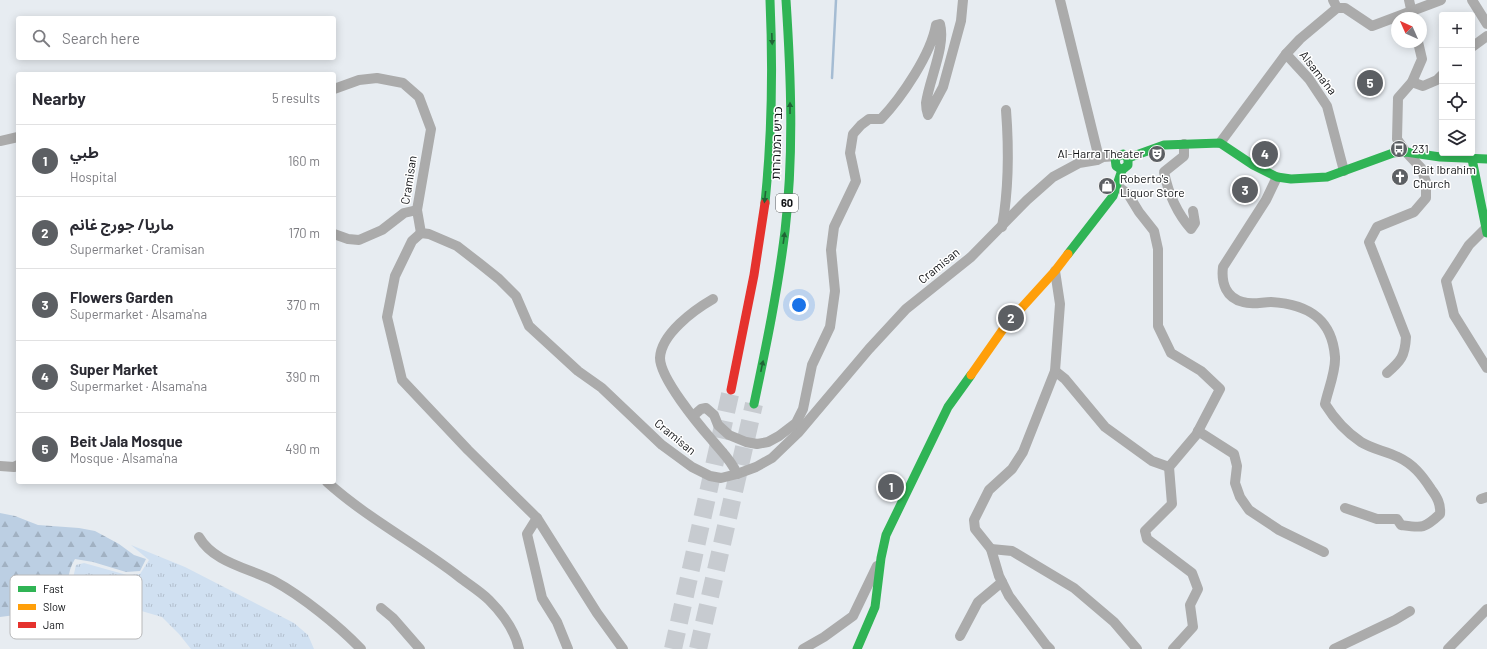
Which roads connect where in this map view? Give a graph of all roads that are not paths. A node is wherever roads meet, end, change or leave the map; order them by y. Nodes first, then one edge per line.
1 (770, 0) edge
2 (786, 0) edge
3 (963, 0) edge
4 (1060, 0) edge
5 (1409, 0) edge
6 (1441, 0) edge
7 (1472, 0) edge
8 (1335, 4) edge
9 (1412, 12) edge
10 (1416, 12) edge
11 (1391, 20) edge
12 (1487, 24) edge
13 (1487, 36) edge
14 (1475, 45) edge
15 (1419, 48) edge
16 (1286, 54) junction
17 (1439, 78) edge
18 (1412, 82) junction
19 (336, 88) edge
20 (1006, 110) dead end
21 (16, 138) edge
22 (0, 142) edge
23 (1184, 144) junction
24 (1220, 144) junction
25 (1406, 152) junction
26 (1128, 158) junction
27 (1472, 159) junction
28 (1487, 159) edge
29 (1102, 161) junction
30 (1118, 164) junction
31 (1344, 172) junction
32 (1277, 177) junction
33 (1117, 183) junction
34 (417, 210) junction
35 (1193, 211) dead end
36 (1002, 227) junction
37 (1487, 229) edge
38 (420, 232) junction
39 (336, 235) edge
40 (1055, 271) junction
41 (713, 299) dead end
42 (1487, 368) edge
43 (1055, 371) junction
44 (1387, 373) dead end
45 (731, 390) tunnel mouth
46 (754, 404) tunnel mouth
47 (693, 416) junction
48 (1198, 431) junction
49 (0, 466) edge
50 (16, 466) edge
51 (1168, 467) junction
52 (737, 474) junction
53 (329, 484) edge
54 (1345, 508) dead end
55 (537, 518) junction
56 (198, 537) dead end
57 (992, 548) junction
58 (1324, 552) dead end
59 (881, 558) junction
60 (1002, 582) junction
61 (381, 608) dead end
62 (1487, 609) edge
63 (1410, 612) dead end
64 (960, 636) dead end
65 (1046, 648) edge
66 (361, 649) edge
67 (420, 649) edge
68 (519, 649) edge
69 (568, 649) edge
70 (623, 649) edge
71 (803, 649) edge
72 (857, 649) edge
73 (1137, 649) edge
74 (1173, 649) edge
75 (1334, 649) edge
76 (1448, 649) edge

1 -> 45 main road, כביש המנהרות / 60
46 -> 2 main road, כביש המנהרות / 60
3 - 47 street
4 - 29 street
5 - 9 street
6 - 10 street
7 - 12 street
8 - 11 street
8 - 16 street
13 - 14 street
15 - 18 street
16 - 24 street, Alsama'na
16 - 31 street, Alsama'na
17 - 18 street
18 - 25 street
19 - 34 street, Cramisan
20 - 36 street
21 - 22 street
23 - 24 main road
23 - 26 main road
23 - 35 street
24 - 32 main road
25 - 27 main road
25 - 31 main road
25 - 44 street
26 - 30 main road
26 - 30 main road
27 - 28 main road
27 - 37 main road
29 - 30 street, Cramisan
29 - 33 street
29 - 36 street, Cramisan
30 - 33 main road
31 - 32 main road
32 - 54 street
33 - 40 main road
33 - 48 street
34 - 38 street, Cramisan
34 - 39 street
36 - 52 street, Cramisan
37 - 42 street
38 - 52 street, Cramisan
38 - 55 street
40 - 43 street
40 - 59 main road
41 - 47 street
43 - 51 street
43 - 57 street
47 - 52 street
48 - 51 street
48 - 58 street
49 - 50 street
51 - 74 street
53 - 68 street
55 - 69 street
55 - 70 street
56 - 66 street
57 - 60 street
57 - 73 street
59 - 71 street
59 - 72 main road
60 - 64 street
60 - 65 street
61 - 67 street
62 - 76 street
63 - 75 street

